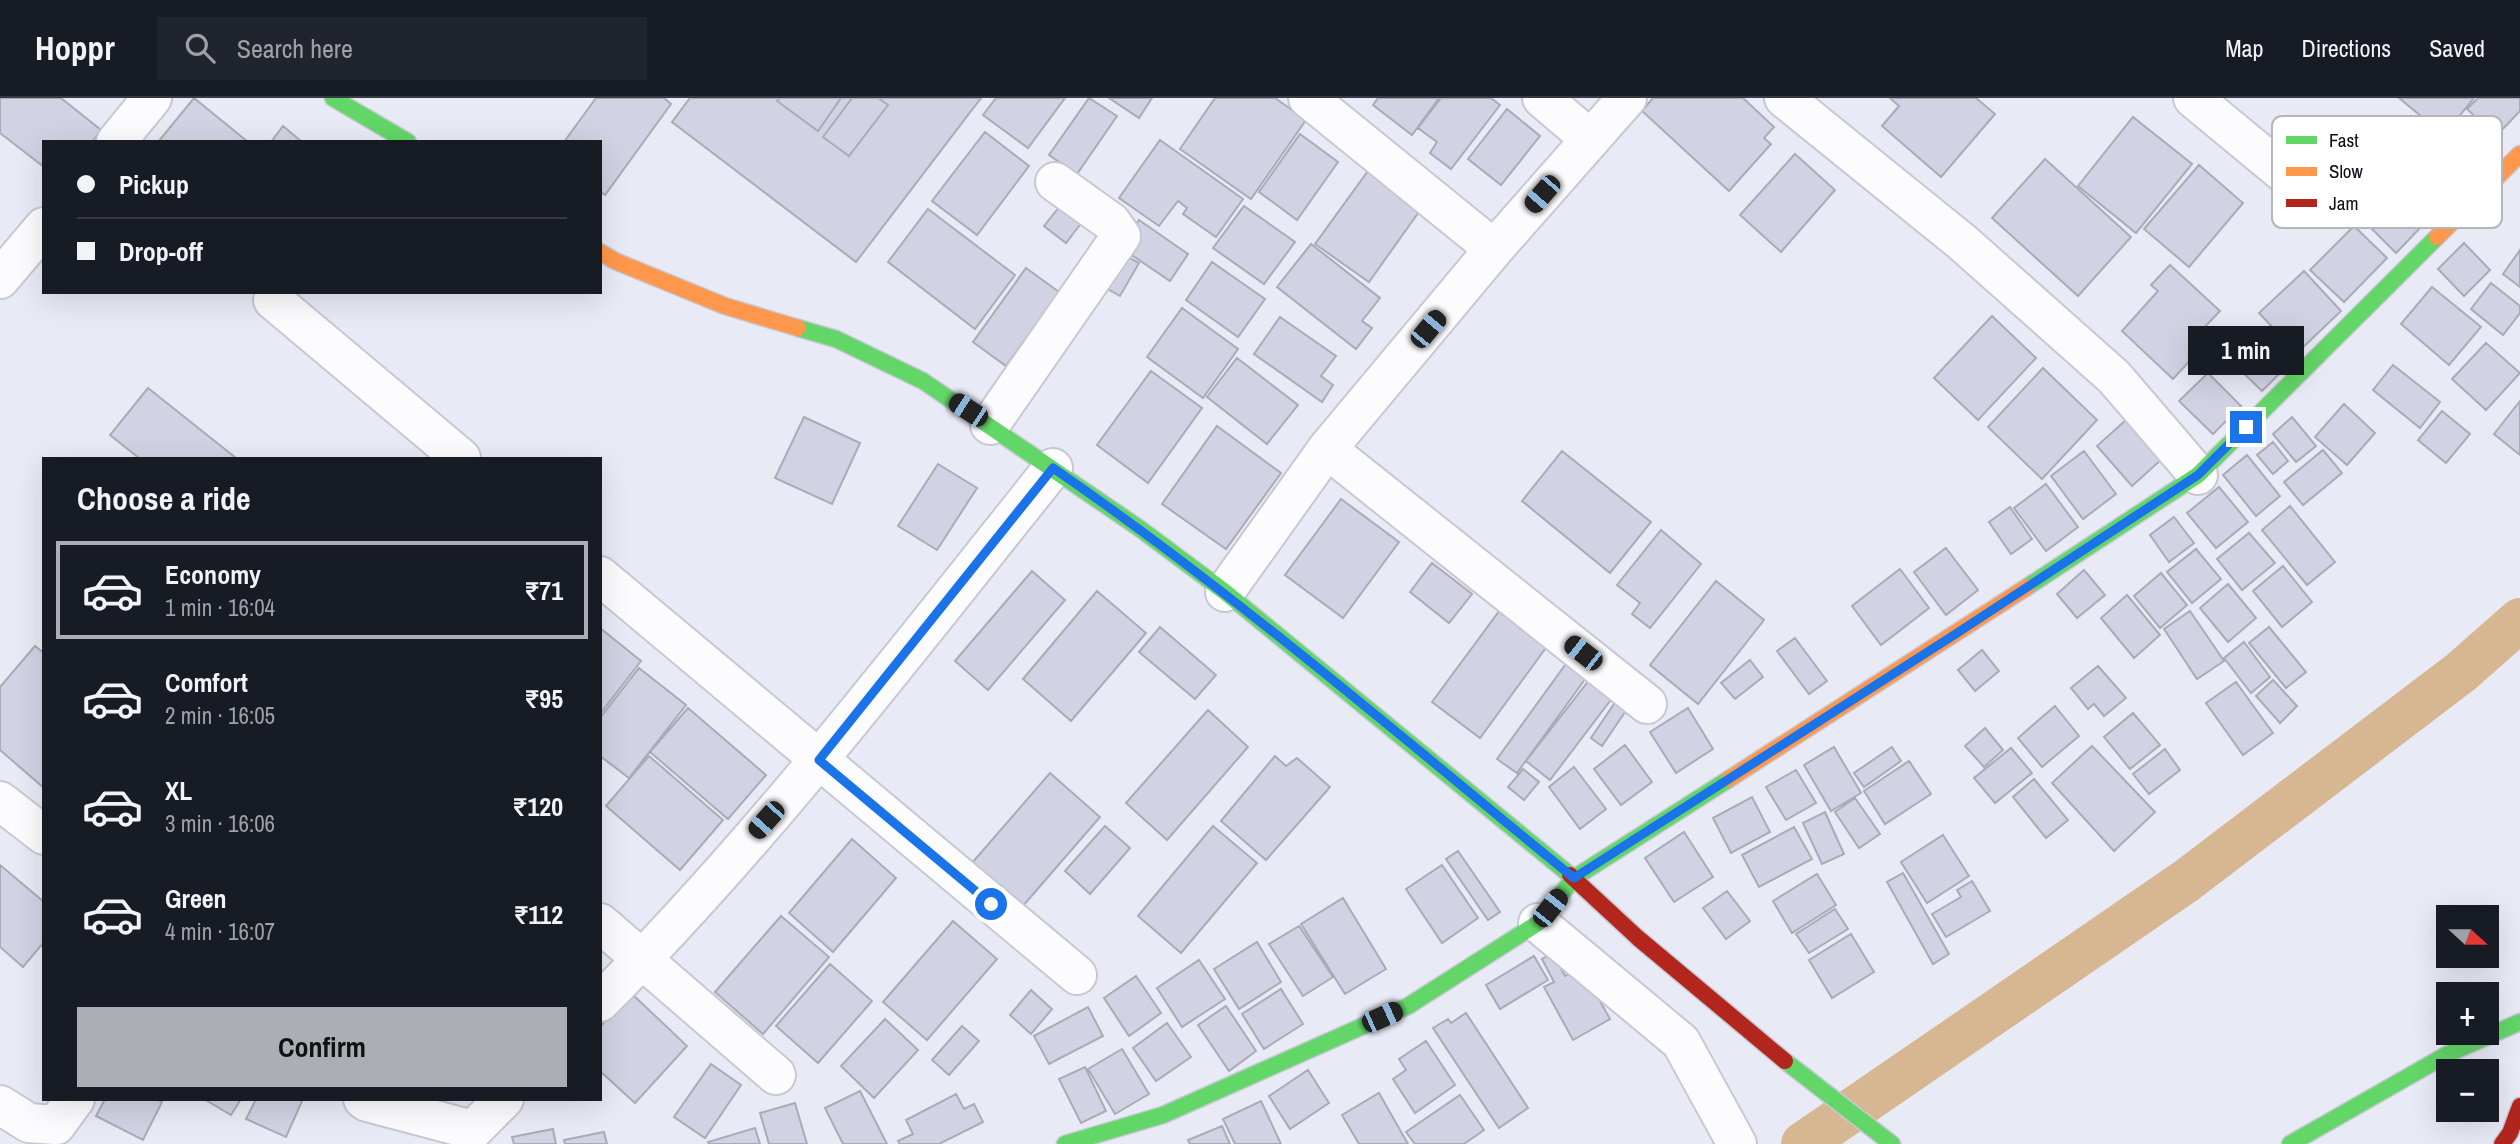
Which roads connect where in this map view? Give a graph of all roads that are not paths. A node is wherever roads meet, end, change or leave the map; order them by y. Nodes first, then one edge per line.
1 (152, 98) edge
2 (333, 98) edge
3 (1308, 98) edge
4 (1542, 98) edge
5 (1627, 98) edge
6 (1783, 98) edge
7 (2193, 98) edge
8 (1590, 139) junction
9 (118, 140) edge
10 (405, 140) edge
11 (2520, 154) edge
12 (2272, 163) edge
13 (2502, 172) edge
14 (1055, 182) dead end
15 (2446, 228) edge
16 (42, 229) edge
17 (1494, 249) junction
18 (602, 254) edge
19 (0, 279) edge
20 (273, 300) dead end
21 (990, 425) junction
22 (1327, 449) junction
23 (460, 457) edge
24 (1053, 468) junction
25 (2198, 475) junction
26 (602, 578) edge
27 (1225, 592) junction
28 (1647, 704) dead end
29 (819, 760) junction
30 (0, 801) edge
31 (42, 833) edge
32 (1574, 878) junction
33 (1538, 923) junction
34 (602, 925) edge
35 (643, 960) junction
36 (1077, 975) dead end
37 (602, 1000) edge
38 (2520, 1022) edge
39 (776, 1075) dead end
40 (74, 1101) edge
41 (366, 1101) edge
42 (502, 1101) edge
43 (0, 1105) edge
44 (2520, 1106) edge
45 (1065, 1144) edge
46 (1737, 1144) edge
47 (1892, 1144) edge
48 (2290, 1144) edge
49 (2502, 1144) edge

1 - 9 street
2 - 10 main road
3 - 17 street
4 - 8 street
5 - 8 street
6 - 25 street
7 - 12 street
8 - 17 street
11 - 13 main road
14 - 21 street
15 - 25 main road
16 - 19 street
17 - 22 street
18 - 21 main road
20 - 23 street
21 - 24 main road
22 - 27 street
22 - 28 street
24 - 27 main road
24 - 29 street
25 - 32 main road
26 - 29 street
27 - 32 main road
29 - 35 street
29 - 36 street
30 - 31 street
32 - 33 main road
32 - 47 main road
33 - 45 main road
33 - 46 street
34 - 35 street
35 - 37 street
35 - 39 street
38 - 48 main road
40 - 43 street
41 - 42 street
44 - 49 main road

